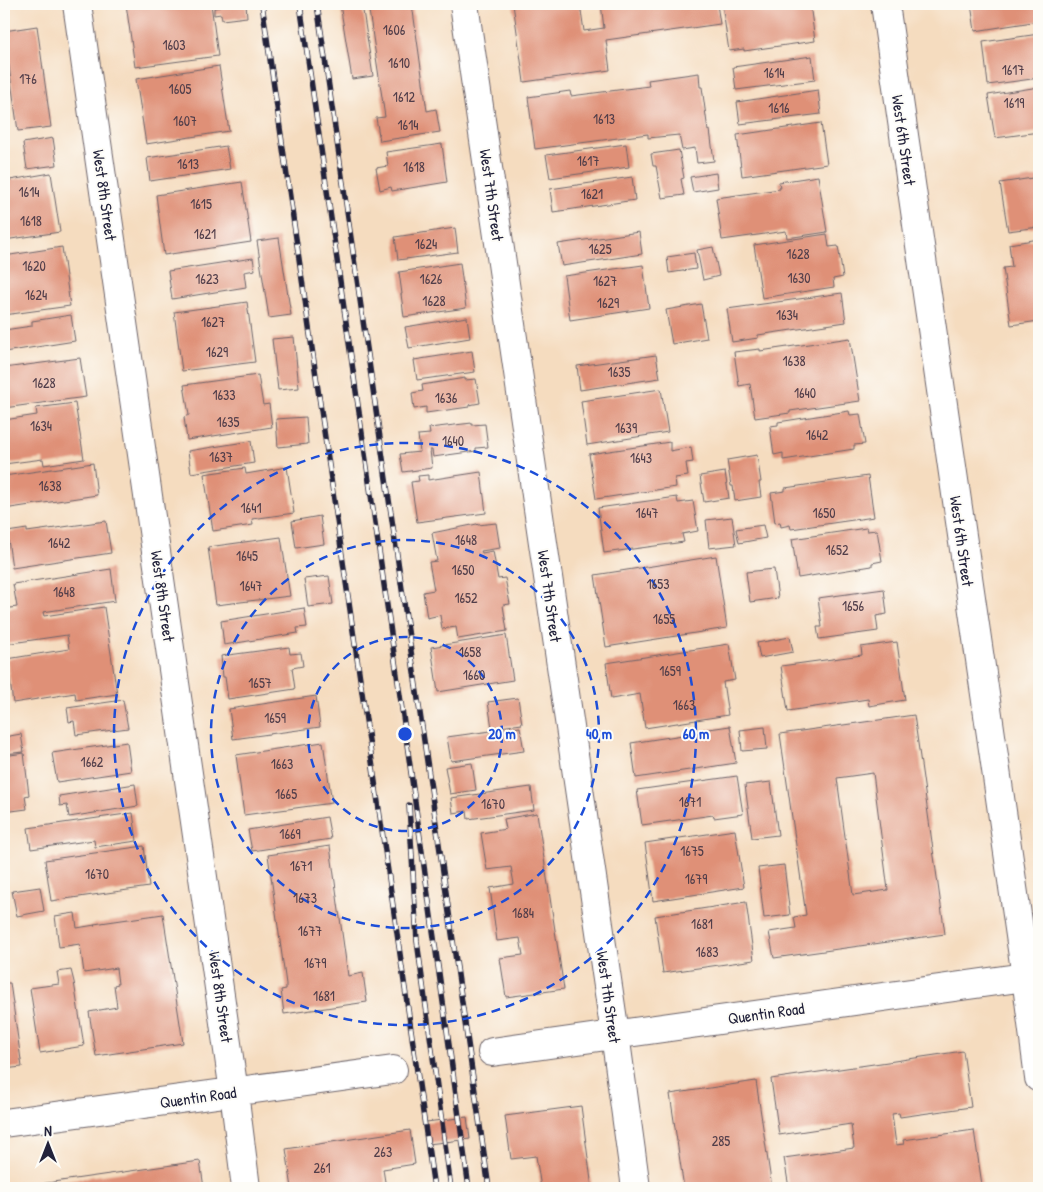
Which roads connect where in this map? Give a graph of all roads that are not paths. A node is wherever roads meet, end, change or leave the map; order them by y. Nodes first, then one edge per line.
1 (77, 4) edge
2 (464, 4) edge
3 (884, 4) edge
4 (1032, 976) edge
5 (614, 1034) junction
6 (492, 1052) dead end
7 (393, 1070) dead end
8 (1039, 1078) edge
9 (234, 1092) junction
10 (4, 1123) edge
11 (246, 1188) edge
12 (636, 1188) edge

1 - 9 street, West 8th Street
2 - 5 street, West 7th Street
3 - 4 street, West 6th Street
4 - 5 street, Quentin Road
4 - 8 street, West 6th Street
5 - 6 street, Quentin Road
5 - 12 street, West 7th Street
7 - 9 street, Quentin Road
9 - 10 street, Quentin Road
9 - 11 street, West 8th Street

